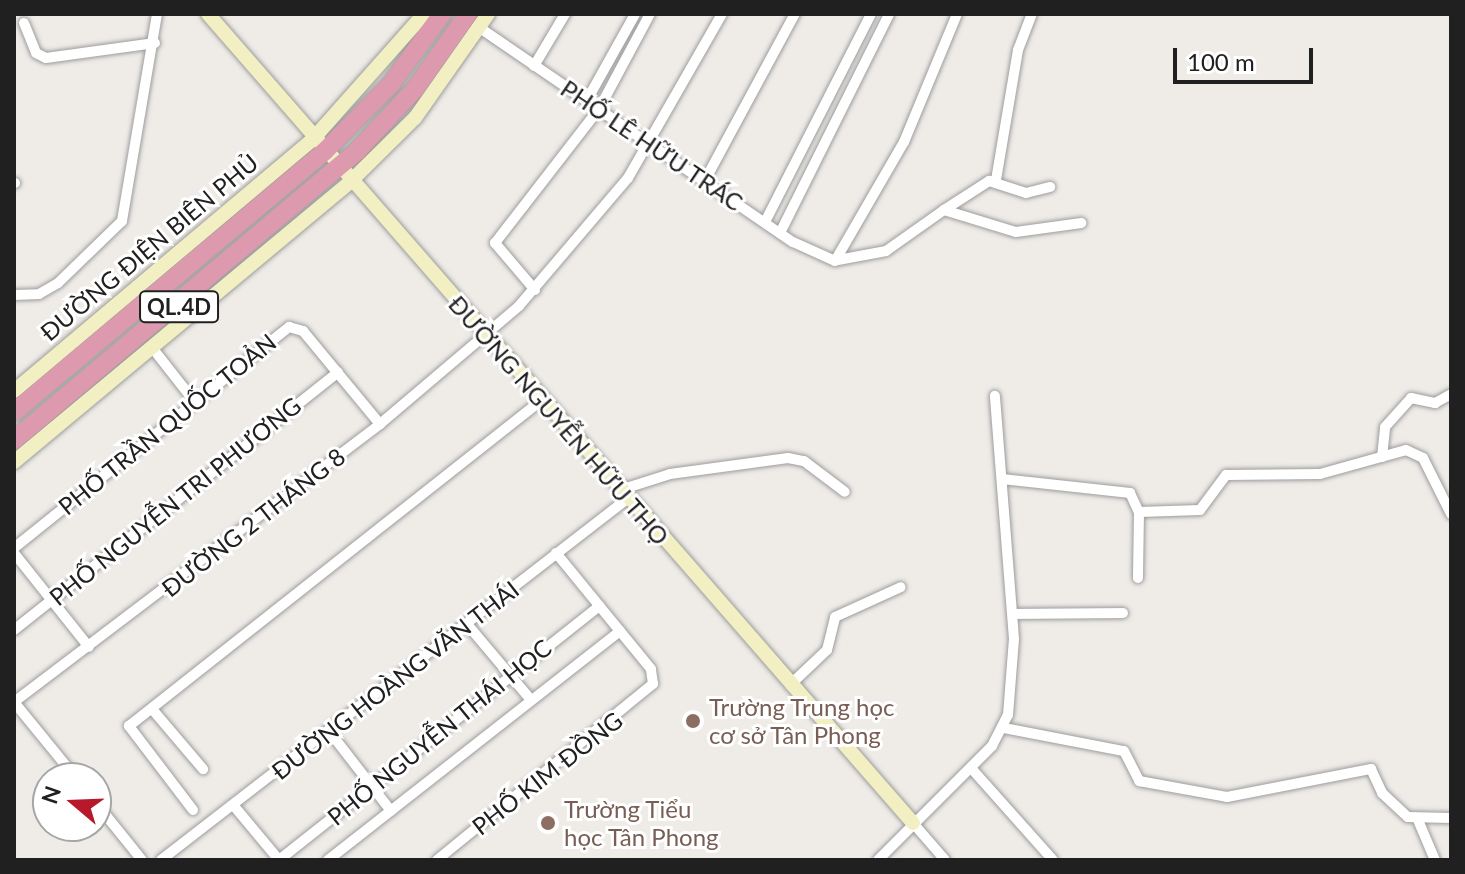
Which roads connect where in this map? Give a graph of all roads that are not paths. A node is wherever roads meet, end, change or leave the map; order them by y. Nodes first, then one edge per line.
1 (157, 14) edge
2 (424, 14) edge
3 (442, 14) edge
4 (488, 14) edge
5 (565, 14) edge
6 (635, 14) edge
7 (650, 14) edge
8 (722, 14) edge
9 (795, 14) edge
10 (871, 14) edge
11 (889, 14) edge
12 (957, 14) edge
13 (1032, 14) edge
14 (211, 15) edge
15 (474, 21) edge
16 (24, 23) dead end
17 (155, 43) junction
18 (855, 52) junction
19 (871, 58) junction
20 (534, 66) junction
21 (587, 100) junction
22 (599, 109) junction
23 (650, 145) junction
24 (319, 146) junction
25 (344, 175) junction
26 (996, 180) junction
27 (704, 182) junction
28 (1050, 187) dead end
29 (944, 210) junction
30 (765, 222) junction
31 (1081, 223) dead end
32 (780, 233) junction
33 (832, 260) junction
34 (535, 290) junction
35 (14, 295) edge
36 (486, 335) junction
37 (154, 350) junction
38 (338, 372) junction
39 (14, 391) edge
40 (1451, 394) edge
41 (995, 396) dead end
42 (543, 399) junction
43 (194, 401) junction
44 (14, 412) edge
45 (380, 424) junction
46 (14, 440) edge
47 (1382, 457) junction
48 (14, 462) edge
49 (1002, 479) junction
50 (845, 492) dead end
51 (623, 494) junction
52 (1139, 512) junction
53 (1451, 514) edge
54 (14, 550) edge
55 (556, 553) junction
56 (1138, 578) dead end
57 (901, 587) dead end
58 (52, 599) junction
59 (599, 606) junction
60 (1123, 613) dead end
61 (1013, 614) junction
62 (467, 624) junction
63 (14, 630) edge
64 (620, 631) junction
65 (89, 647) junction
66 (509, 674) junction
67 (790, 685) junction
68 (531, 700) junction
69 (14, 702) edge
70 (152, 709) junction
71 (1004, 728) junction
72 (329, 731) junction
73 (63, 762) edge
74 (971, 768) junction
75 (203, 769) dead end
76 (372, 785) junction
77 (234, 806) junction
78 (193, 810) dead end
79 (391, 811) junction
80 (1451, 818) edge
81 (1418, 820) junction
82 (112, 823) edge
83 (913, 823) junction
84 (142, 860) edge
85 (161, 860) edge
86 (279, 860) edge
87 (328, 860) edge
88 (437, 860) edge
89 (878, 860) edge
90 (945, 860) edge
91 (1053, 860) edge
92 (1435, 860) edge

1 - 17 street
2 - 24 street, QL.4D
3 - 24 highway, QL.4D
4 - 15 street, QL.4D
5 - 20 street
6 - 21 street
7 - 22 street
8 - 23 street, ĐƯỜNG 2 THÁNG 8
9 - 27 street
10 - 18 street
11 - 19 street
12 - 33 street
13 - 26 street
14 - 24 street, ĐƯỜNG NGUYỄN HỮU THỌ
15 - 20 street, PHỐ LÊ HỮU TRÁC
15 - 25 highway, QL.4D
16 - 17 street
17 - 35 street
18 - 19 street
18 - 30 street
19 - 32 street
20 - 21 street, PHỐ LÊ HỮU TRÁC
21 - 22 street, PHỐ LÊ HỮU TRÁC
22 - 23 street, PHỐ LÊ HỮU TRÁC
22 - 34 street
23 - 27 street, PHỐ LÊ HỮU TRÁC
23 - 34 street, ĐƯỜNG 2 THÁNG 8
24 - 25 street, ĐƯỜNG NGUYỄN HỮU THỌ
24 - 39 street, ĐƯỜNG ĐIỆN BIÊN PHỦ / QL.4D
24 - 44 highway, ĐƯỜNG ĐIỆN BIÊN PHỦ / QL.4D
25 - 36 street, ĐƯỜNG NGUYỄN HỮU THỌ
25 - 37 street, QL.4D
25 - 46 highway, QL.4D
26 - 28 street
26 - 29 street
27 - 30 street, PHỐ LÊ HỮU TRÁC
29 - 31 street
29 - 33 street
30 - 32 street, PHỐ LÊ HỮU TRÁC
32 - 33 street, PHỐ LÊ HỮU TRÁC
34 - 36 street, ĐƯỜNG 2 THÁNG 8
36 - 42 street, ĐƯỜNG NGUYỄN HỮU THỌ
36 - 45 street, ĐƯỜNG 2 THÁNG 8
37 - 43 street
37 - 48 street, QL.4D
38 - 43 street, PHỐ TRẦN QUỐC TOẢN
38 - 45 street, PHỐ TRẦN QUỐC TOẢN
38 - 58 street, PHỐ NGUYỄN TRI PHƯƠNG
40 - 47 street
41 - 49 street
42 - 51 street, ĐƯỜNG NGUYỄN HỮU THỌ
42 - 70 street
43 - 54 street, PHỐ TRẦN QUỐC TOẢN
45 - 65 street, ĐƯỜNG 2 THÁNG 8
47 - 52 street
47 - 53 street
49 - 52 street
49 - 61 street
50 - 51 street, ĐƯỜNG HOÀNG VĂN THÁI
51 - 55 street, ĐƯỜNG HOÀNG VĂN THÁI
51 - 67 street, ĐƯỜNG NGUYỄN HỮU THỌ
52 - 56 street
54 - 58 street
55 - 59 street
55 - 62 street, ĐƯỜNG HOÀNG VĂN THÁI
57 - 67 street
58 - 63 street, PHỐ NGUYỄN TRI PHƯƠNG
58 - 65 street
59 - 64 street
59 - 66 street, PHỐ NGUYỄN THÁI HỌC
60 - 61 street
61 - 71 street
62 - 66 street
62 - 72 street, ĐƯỜNG HOÀNG VĂN THÁI
64 - 68 street, PHỐ NGUYỄN THÁI HỌC
64 - 88 street, PHỐ KIM ĐỒNG
65 - 69 street, ĐƯỜNG 2 THÁNG 8
66 - 68 street
66 - 76 street, PHỐ NGUYỄN THÁI HỌC
67 - 83 street, ĐƯỜNG NGUYỄN HỮU THỌ
68 - 79 street, PHỐ NGUYỄN THÁI HỌC
69 - 73 street
70 - 75 street
70 - 78 street
71 - 74 street
71 - 81 street
72 - 76 street
72 - 77 street, ĐƯỜNG HOÀNG VĂN THÁI
74 - 83 street
74 - 91 street
76 - 79 street
76 - 86 street, PHỐ NGUYỄN THÁI HỌC
77 - 85 street, ĐƯỜNG HOÀNG VĂN THÁI
77 - 86 street
79 - 87 street, PHỐ NGUYỄN THÁI HỌC
80 - 81 street
81 - 92 street
82 - 84 street
83 - 89 street
83 - 90 street

